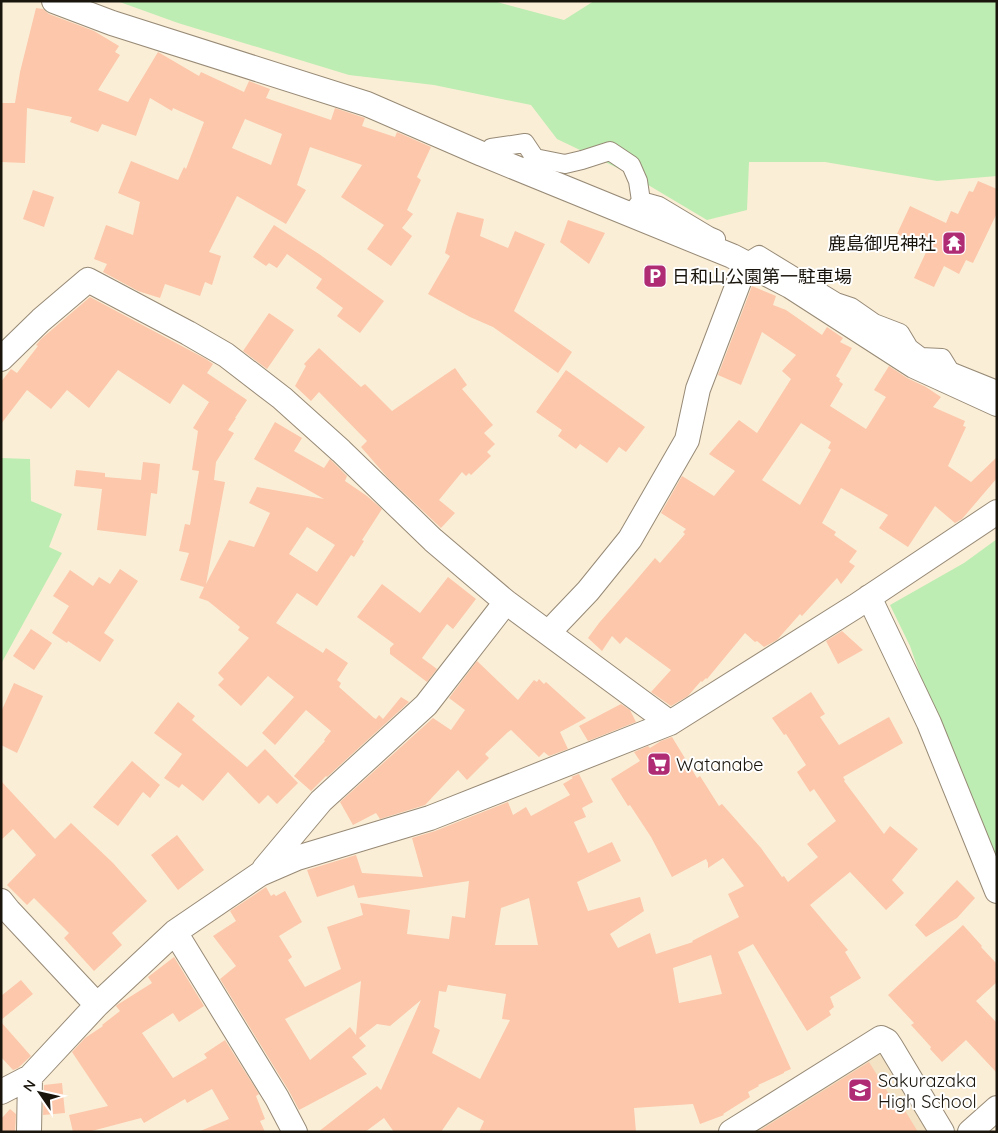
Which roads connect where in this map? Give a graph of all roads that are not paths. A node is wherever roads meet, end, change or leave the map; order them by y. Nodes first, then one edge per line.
1 (54, 1) edge
2 (491, 148) dead end
3 (529, 164) junction
4 (636, 208) junction
5 (752, 259) junction
6 (1, 359) edge
7 (997, 390) edge
8 (997, 404) edge
9 (997, 512) edge
10 (869, 597) junction
11 (506, 602) junction
12 (548, 633) junction
13 (670, 722) junction
14 (260, 874) junction
15 (997, 891) edge
16 (1, 901) edge
17 (175, 932) junction
18 (97, 1005) junction
19 (11, 1089) edge
20 (997, 1108) edge
21 (29, 1132) edge
22 (295, 1132) edge
23 (731, 1132) edge
24 (942, 1132) edge
25 (970, 1132) edge

1 - 3 street
2 - 3 street
3 - 4 street
3 - 4 street
4 - 5 street
5 - 7 street
5 - 8 street
5 - 12 street
6 - 11 street
9 - 10 street
10 - 13 street
10 - 15 street
11 - 12 street
11 - 14 street
12 - 13 street
13 - 14 street
14 - 17 street
16 - 18 street
17 - 18 street
17 - 22 street
18 - 19 street
19 - 21 street
20 - 25 street
23 - 24 street

